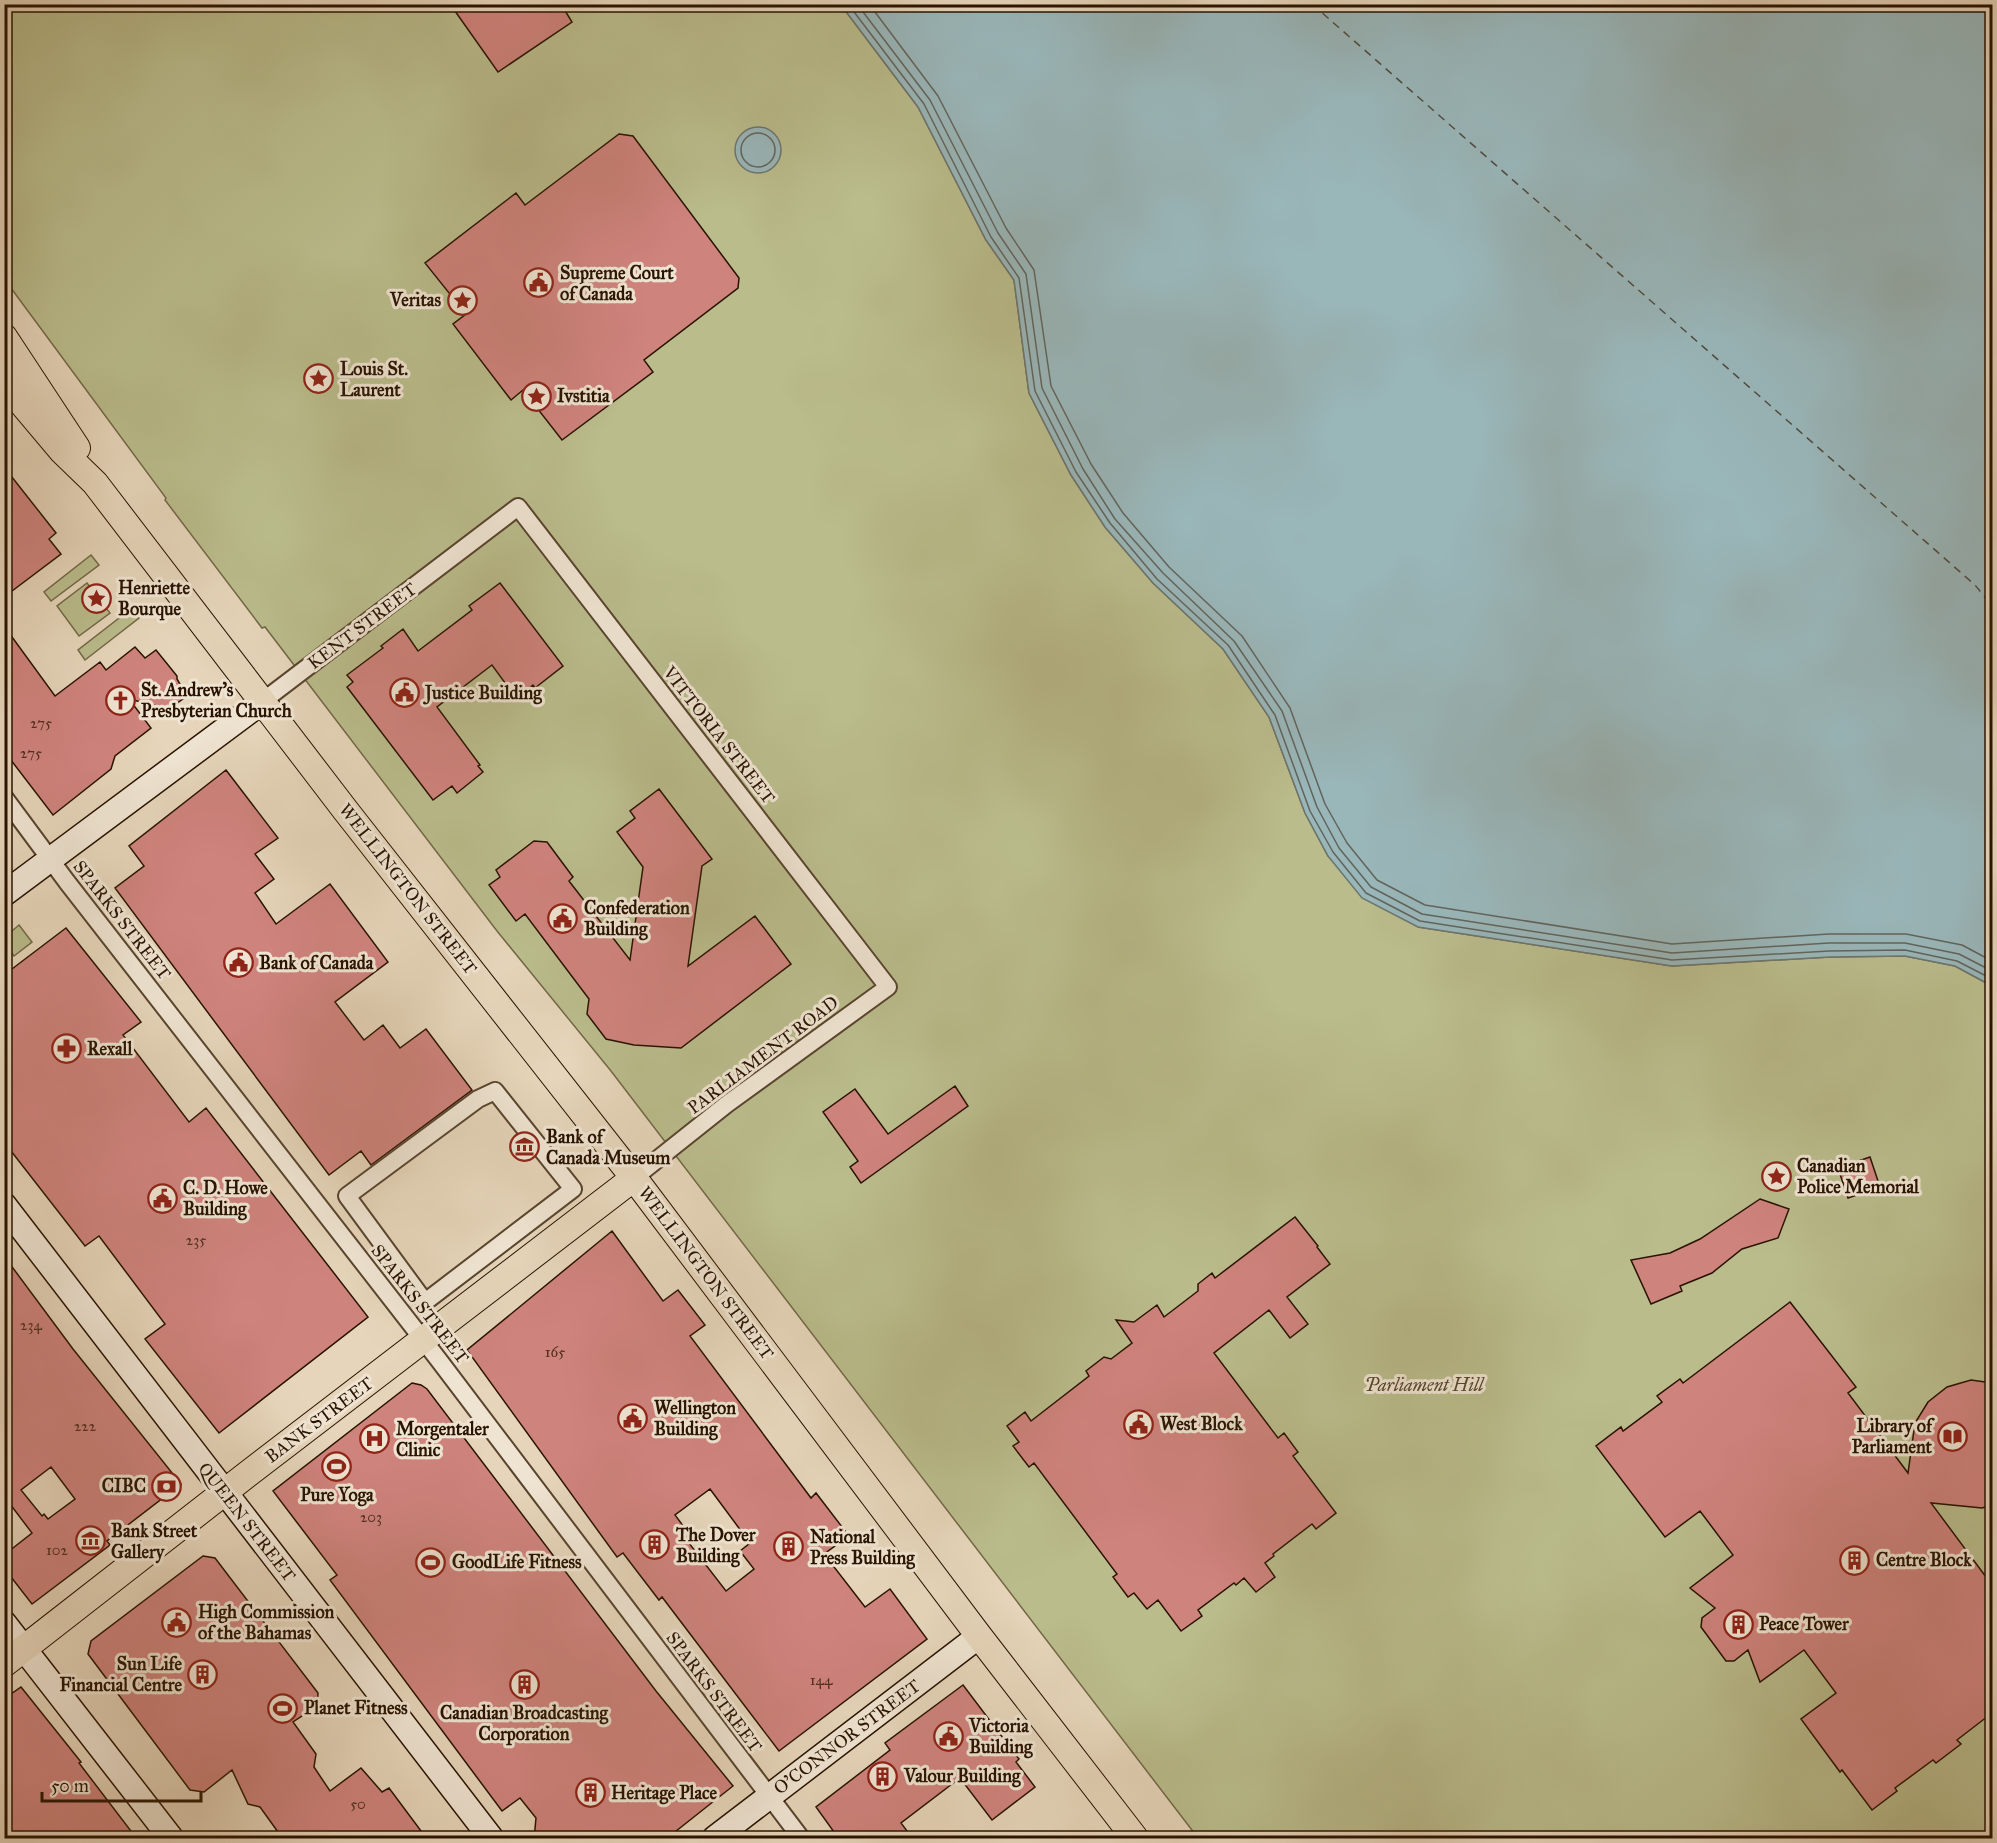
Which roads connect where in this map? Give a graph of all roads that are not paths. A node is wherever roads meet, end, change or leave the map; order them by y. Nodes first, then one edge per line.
1 (4, 337) edge
2 (4, 382) edge
3 (95, 483) junction
4 (518, 507) joint
5 (263, 701) junction
6 (4, 797) edge
7 (51, 860) junction
8 (4, 894) edge
9 (888, 987) joint
10 (634, 1178) junction
11 (573, 1189) joint
12 (4, 1205) edge
13 (423, 1341) junction
14 (225, 1493) junction
15 (4, 1623) edge
16 (979, 1636) junction
17 (14, 1657) edge
18 (769, 1797) junction
19 (171, 1839) edge
20 (491, 1839) edge
21 (715, 1839) edge
22 (801, 1839) edge
23 (1135, 1839) edge

1 - 3 main road, WELLINGTON STREET
2 - 3 main road, WELLINGTON STREET
3 - 5 main road, WELLINGTON STREET
4 - 5 street, KENT STREET
4 - 9 street, VITTORIA STREET
5 - 7 main road, KENT STREET
5 - 10 main road, WELLINGTON STREET
6 - 7 street, SPARKS STREET
7 - 8 main road, KENT STREET
7 - 13 street, SPARKS STREET
9 - 10 street, PARLIAMENT ROAD
10 - 13 main road, BANK STREET
10 - 16 main road, WELLINGTON STREET
11 - 11 street
12 - 14 main road, QUEEN STREET
13 - 14 main road, BANK STREET
13 - 18 street, SPARKS STREET
14 - 17 main road, BANK STREET
14 - 20 main road, QUEEN STREET
15 - 17 main road
16 - 18 main road, O'CONNOR STREET
16 - 23 main road, WELLINGTON STREET
17 - 19 main road
18 - 21 main road, O'CONNOR STREET
18 - 22 street, SPARKS STREET

